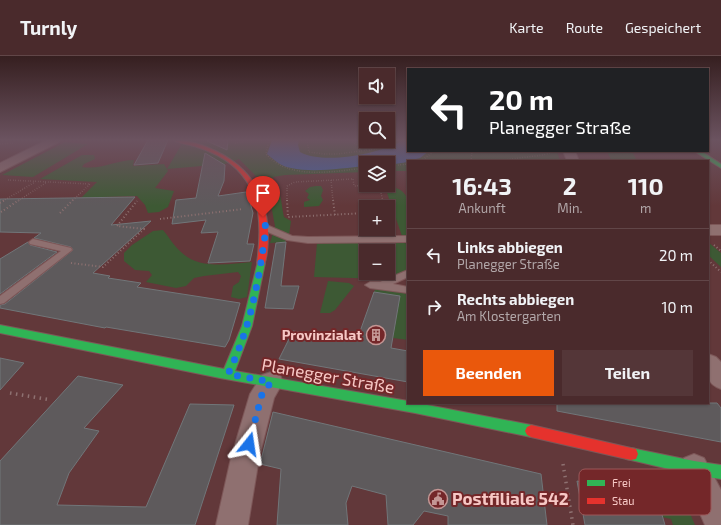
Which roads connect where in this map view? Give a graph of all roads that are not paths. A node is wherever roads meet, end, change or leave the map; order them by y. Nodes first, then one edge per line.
1 (12, 162) edge
2 (233, 162) edge
3 (0, 168) edge
4 (266, 228) junction
5 (407, 238) edge
6 (32, 242) dead end
7 (407, 273) edge
8 (370, 285) dead end
9 (381, 286) junction
10 (407, 290) edge
11 (0, 301) edge
12 (0, 329) edge
13 (709, 364) edge
14 (228, 374) junction
15 (721, 379) edge
16 (271, 382) junction
17 (702, 469) edge
18 (711, 485) edge
19 (721, 523) edge
20 (232, 525) edge

1 - 3 street
2 - 4 main road
4 - 5 lane
4 - 14 main road
6 - 11 lane
7 - 9 lane
8 - 9 lane
9 - 10 lane
12 - 14 main road, Planegger Straße
13 - 15 street
14 - 16 main road, Planegger Straße
16 - 17 main road, Planegger Straße
16 - 20 street
18 - 19 street

